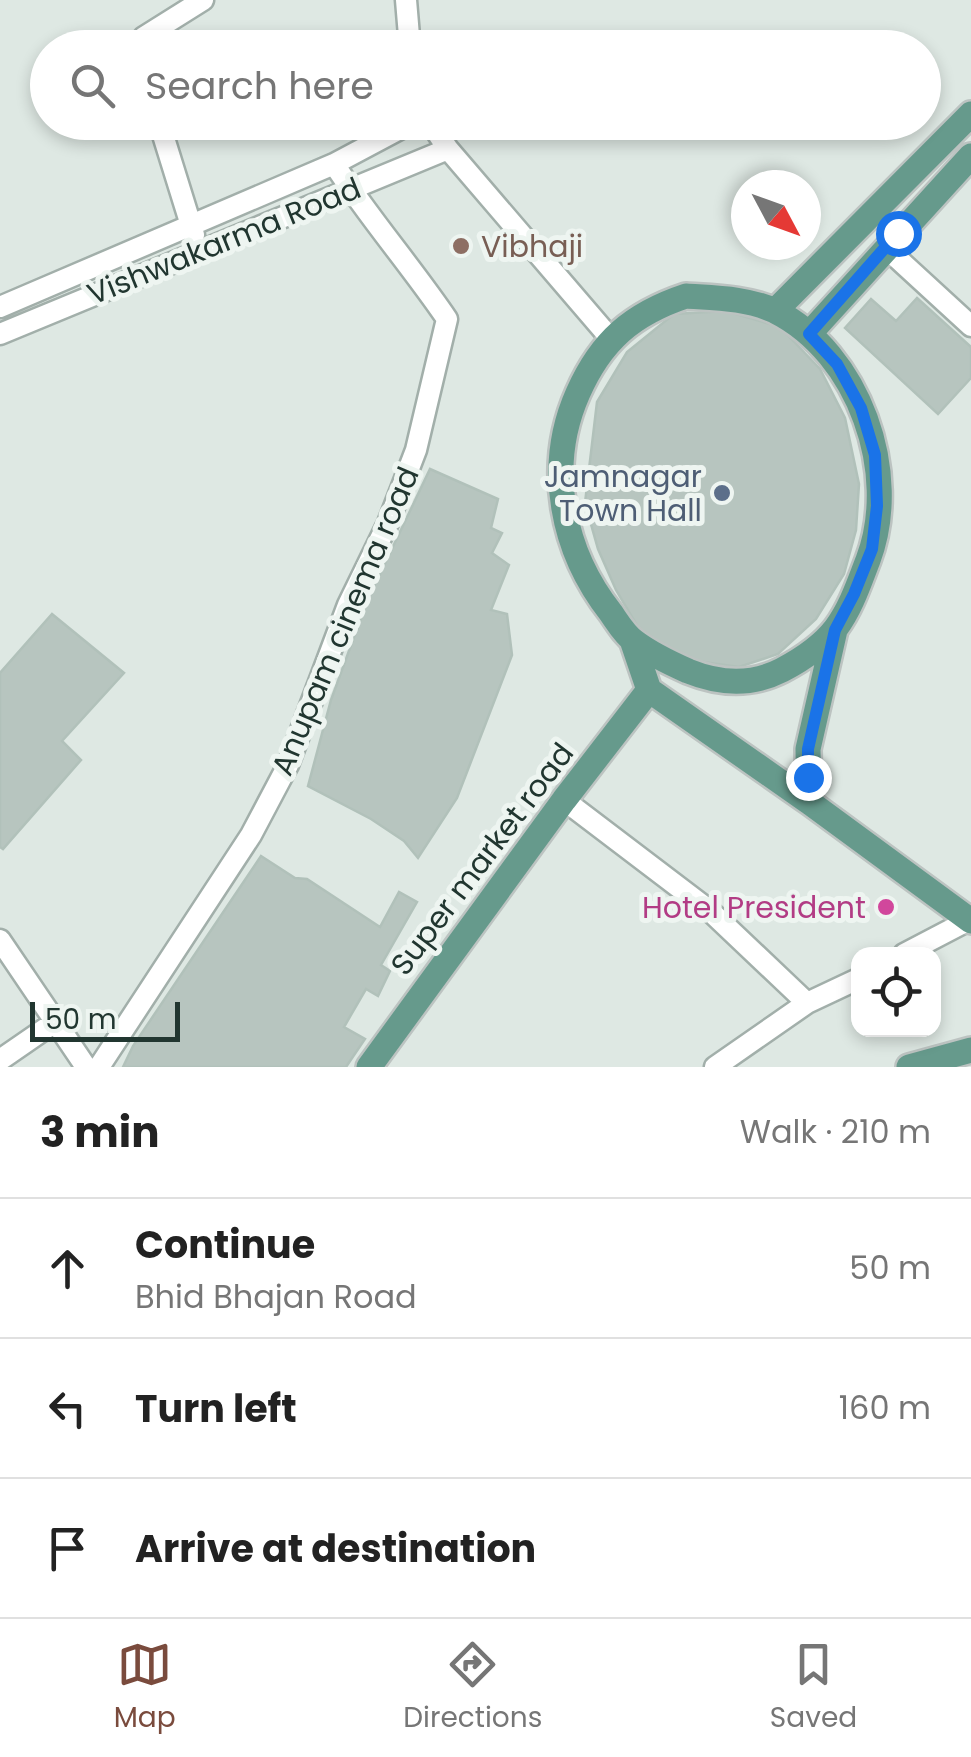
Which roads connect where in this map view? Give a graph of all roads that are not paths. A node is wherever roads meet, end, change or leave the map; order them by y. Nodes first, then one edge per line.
1 (203, 0) edge
2 (406, 0) edge
3 (155, 30) edge
4 (408, 30) edge
5 (971, 114) edge
6 (164, 140) edge
7 (379, 140) edge
8 (442, 140) edge
9 (448, 149) junction
10 (971, 156) edge
11 (334, 164) junction
12 (350, 188) junction
13 (190, 225) junction
14 (886, 248) junction
15 (199, 250) junction
16 (0, 307) edge
17 (775, 312) junction
18 (971, 326) edge
19 (0, 334) edge
20 (809, 334) junction
21 (611, 339) junction
22 (835, 630) junction
23 (632, 640) junction
24 (649, 690) junction
25 (564, 800) junction
26 (809, 802) junction
27 (970, 920) edge
28 (0, 940) edge
29 (918, 947) edge
30 (851, 981) edge
31 (807, 1003) junction
32 (55, 1022) junction
33 (971, 1050) edge
34 (0, 1060) edge
35 (86, 1067) edge
36 (99, 1067) edge
37 (369, 1067) edge
38 (714, 1067) edge
39 (909, 1067) edge

1 - 3 street
2 - 4 street
5 - 17 main road
6 - 13 street
7 - 11 street, Vishwakarma Road
8 - 9 street
9 - 12 street, Vishwakarma Road
9 - 21 street
10 - 14 main road
11 - 12 street, Anupam cinema road
11 - 13 street, Vishwakarma Road
12 - 15 street, Vishwakarma Road
12 - 36 street, Anupam cinema road
13 - 15 street
13 - 16 street, Vishwakarma Road
14 - 18 street
14 - 20 main road
15 - 19 street, Vishwakarma Road
17 - 20 main road
17 - 21 main road
20 - 22 main road
21 - 23 main road
22 - 23 main road
22 - 26 main road
23 - 24 main road
24 - 25 main road, Super market road
24 - 26 main road
25 - 31 street
25 - 37 main road, Super market road
26 - 27 main road
27 - 29 street
28 - 32 street
30 - 31 street
31 - 38 street
32 - 34 street
32 - 35 street
33 - 39 main road

